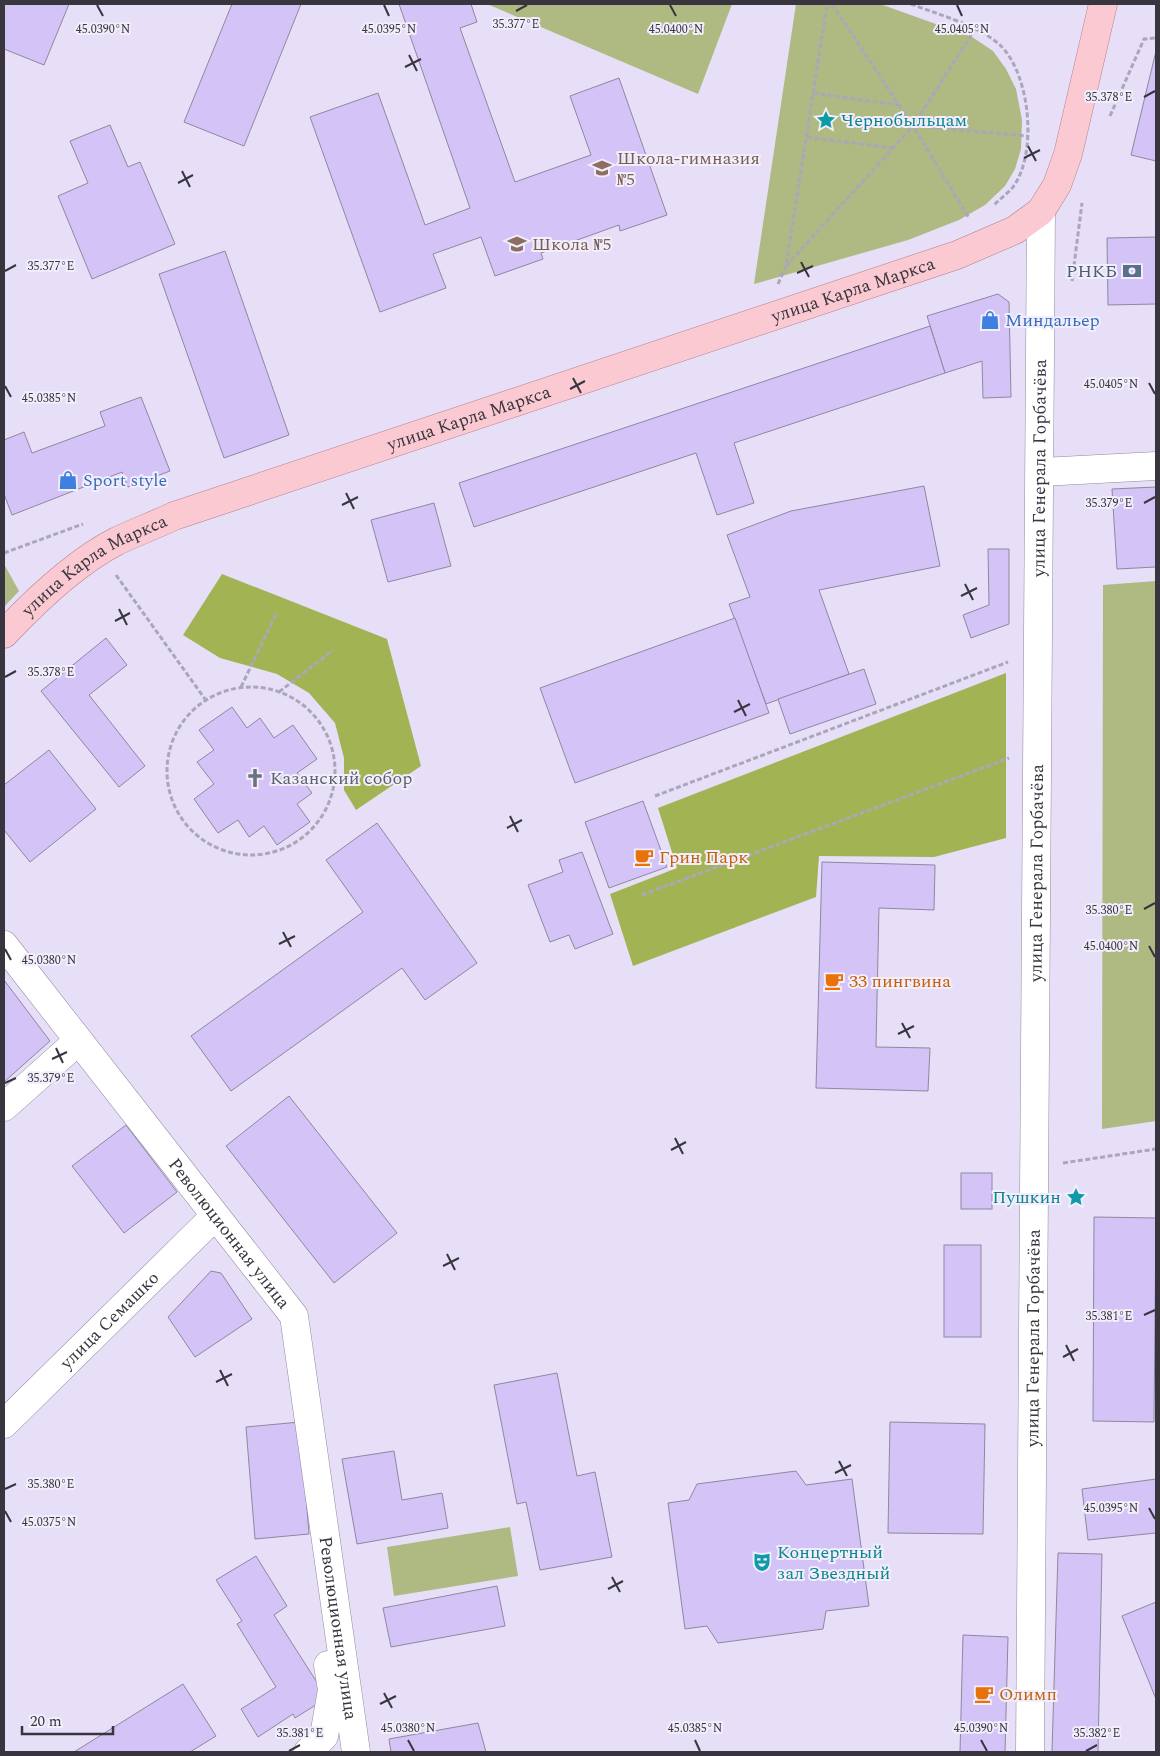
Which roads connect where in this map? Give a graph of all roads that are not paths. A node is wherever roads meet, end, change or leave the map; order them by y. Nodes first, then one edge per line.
1 (1103, 4) edge
2 (1041, 211) junction
3 (1156, 466) edge
4 (1040, 472) junction
5 (4, 634) edge
6 (4, 945) edge
7 (78, 1040) junction
8 (4, 1107) edge
9 (215, 1216) junction
10 (4, 1424) edge
11 (335, 1598) junction
12 (308, 1752) edge
13 (356, 1752) edge
14 (1030, 1752) edge

1 - 2 main road
2 - 4 street, улица Генерала Горбачёва
2 - 5 main road, улица Карла Маркса
3 - 4 street
4 - 14 street, улица Генерала Горбачёва
6 - 7 street, Революционная улица
7 - 8 street
7 - 9 street, Революционная улица
9 - 10 street, улица Семашко
9 - 11 street, Революционная улица
11 - 12 street
11 - 13 street, Революционная улица

